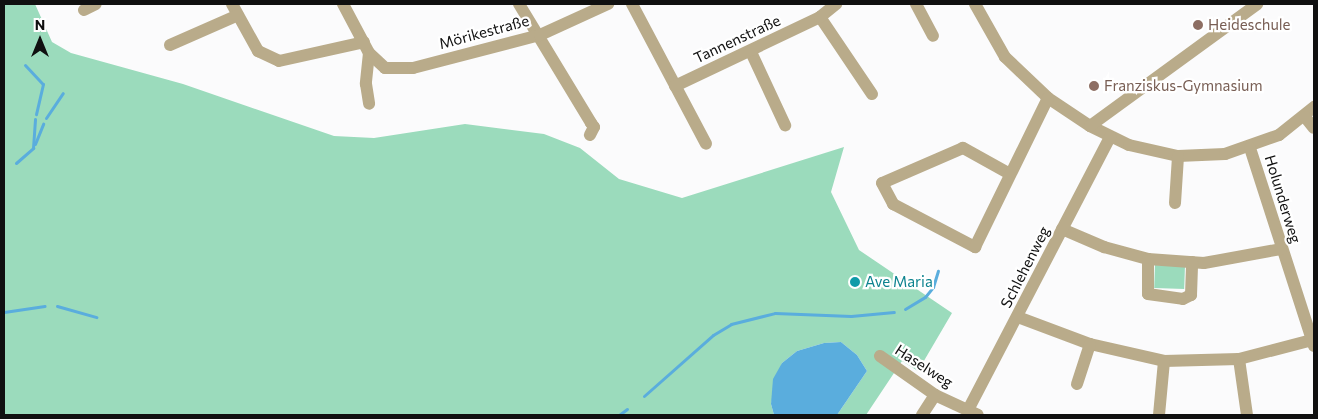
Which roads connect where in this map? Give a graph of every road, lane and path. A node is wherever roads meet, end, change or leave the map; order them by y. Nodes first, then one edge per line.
1 (96, 4) edge
2 (344, 4) edge
3 (519, 4) edge
4 (608, 4) edge
5 (632, 4) edge
6 (836, 4) edge
7 (916, 4) edge
8 (975, 4) edge
9 (1257, 4) edge
10 (235, 9) edge
11 (84, 10) dead end
12 (820, 17) junction
13 (540, 35) junction
14 (933, 36) dead end
15 (170, 45) dead end
16 (367, 47) junction
17 (751, 52) junction
18 (675, 86) junction
19 (872, 94) dead end
20 (1048, 98) junction
21 (369, 104) dead end
22 (1314, 108) edge
23 (1305, 117) junction
24 (785, 124) dead end
25 (1090, 126) junction
26 (1314, 128) edge
27 (590, 135) dead end
28 (1110, 137) junction
29 (706, 144) dead end
30 (1250, 148) junction
31 (1178, 156) junction
32 (1010, 174) junction
33 (1174, 202) dead end
34 (1062, 229) junction
35 (1281, 249) junction
36 (1148, 259) junction
37 (1192, 262) junction
38 (1018, 317) junction
39 (1313, 343) edge
40 (1090, 344) junction
41 (880, 356) dead end
42 (1239, 359) junction
43 (1164, 361) junction
44 (1077, 384) dead end
45 (935, 395) junction
46 (973, 413) edge
47 (922, 415) edge
48 (1159, 415) edge
49 (1247, 415) edge

1 - 11 street
2 - 16 street
3 - 13 street
4 - 13 street, Mörikestraße
5 - 18 street
6 - 12 street, Tannenstraße
7 - 14 street
8 - 20 street
9 - 25 street
10 - 15 street
10 - 16 street
12 - 17 street, Tannenstraße
12 - 19 street
13 - 16 street, Mörikestraße
13 - 27 street
16 - 21 street
17 - 18 street, Tannenstraße
17 - 24 street
18 - 29 street
20 - 25 street
20 - 32 street
22 - 23 street
23 - 26 street
23 - 30 street
25 - 28 street
28 - 31 street
28 - 34 street, Schlehenweg
30 - 31 street
30 - 35 street, Holunderweg
31 - 33 street
32 - 32 street
34 - 36 street
34 - 38 street, Schlehenweg
35 - 37 street
35 - 39 street, Holunderweg
36 - 37 street
36 - 37 street
38 - 40 street
38 - 46 street, Schlehenweg
39 - 42 street
40 - 43 street
40 - 44 street
41 - 45 street, Haselweg
42 - 43 street
42 - 49 street
43 - 48 street
45 - 46 street, Haselweg
45 - 47 street

